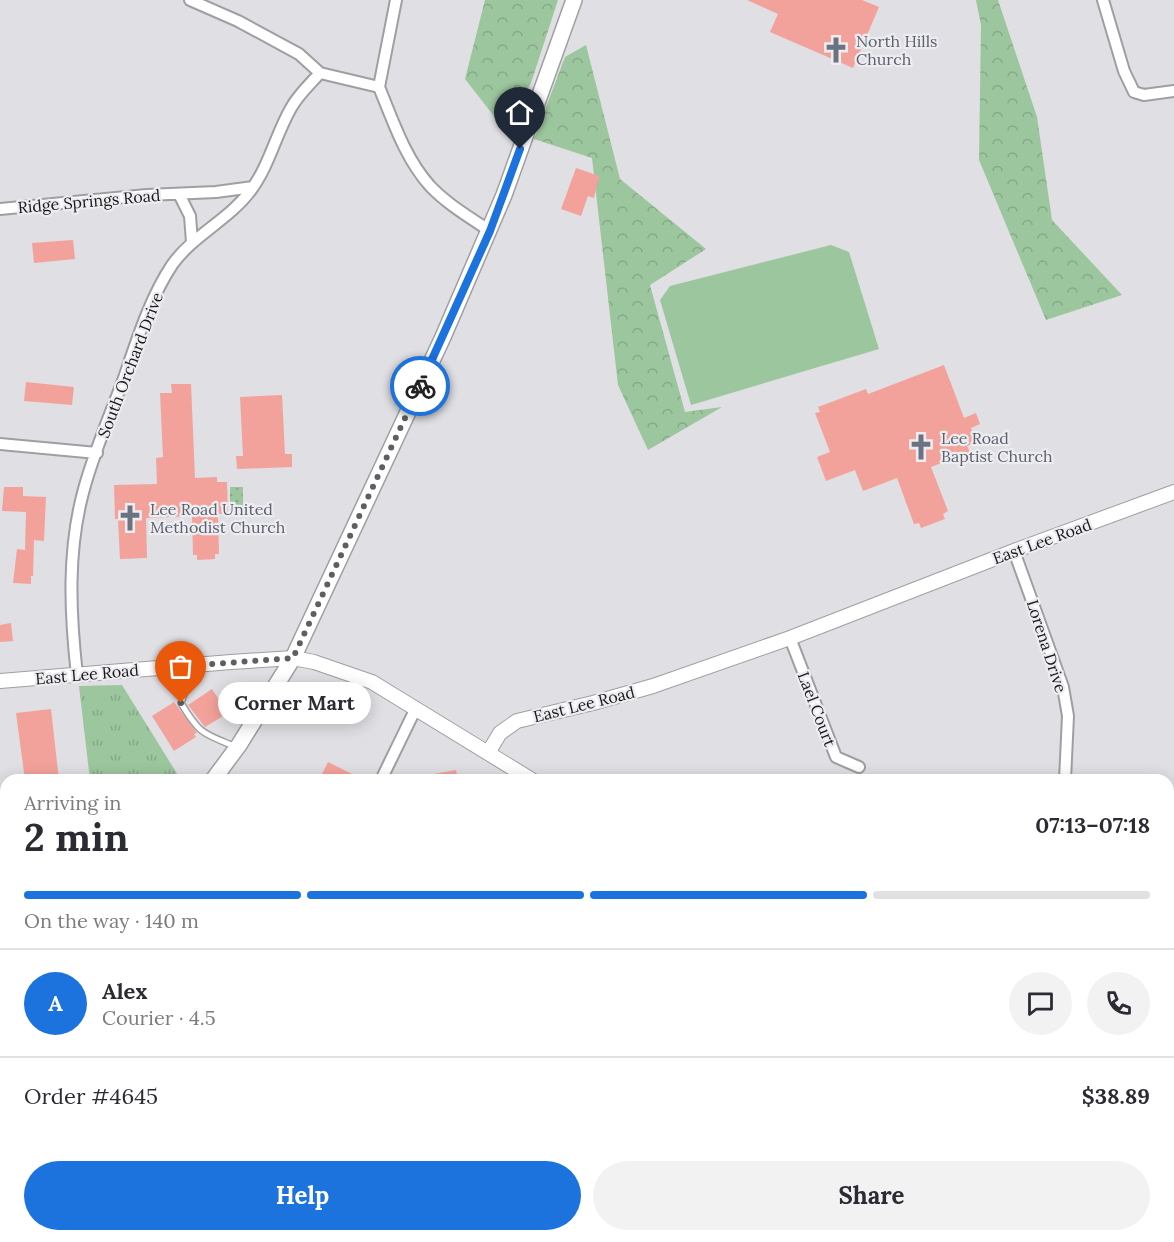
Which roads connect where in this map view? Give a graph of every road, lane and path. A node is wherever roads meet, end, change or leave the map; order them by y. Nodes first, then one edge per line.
1 (190, 0) edge
2 (396, 0) edge
3 (574, 0) edge
4 (1103, 0) edge
5 (320, 74) junction
6 (379, 87) junction
7 (1174, 91) edge
8 (253, 188) junction
9 (179, 194) junction
10 (0, 209) edge
11 (490, 231) junction
12 (192, 242) junction
13 (0, 444) edge
14 (97, 453) junction
15 (1174, 492) edge
16 (1014, 551) junction
17 (790, 638) junction
18 (293, 658) junction
19 (185, 666) junction
20 (77, 675) junction
21 (0, 681) edge
22 (416, 708) junction
23 (237, 747) junction
24 (488, 753) junction
25 (859, 767) dead end
26 (217, 774) edge
27 (384, 774) edge
28 (522, 774) edge
29 (1065, 774) edge

1 - 5 street
2 - 6 street
3 - 11 main road
4 - 7 street
5 - 6 street
5 - 8 street, South Orchard Drive
6 - 11 street
8 - 9 street, Ridge Springs Road
8 - 12 street, South Orchard Drive
9 - 10 street, Ridge Springs Road
9 - 12 street, Ridge Springs Road
11 - 18 main road
12 - 14 street, South Orchard Drive
13 - 14 street
14 - 20 street, South Orchard Drive
15 - 16 street, East Lee Road
16 - 17 street, East Lee Road
16 - 29 street, Lorena Drive
17 - 24 street, East Lee Road
17 - 25 street, Lael Court
18 - 19 street, East Lee Road
18 - 22 street, East Lee Road
18 - 23 main road
19 - 20 street, East Lee Road
19 - 23 lane
20 - 21 street, East Lee Road
22 - 24 street, East Lee Road
22 - 27 street
23 - 26 main road
24 - 28 street

